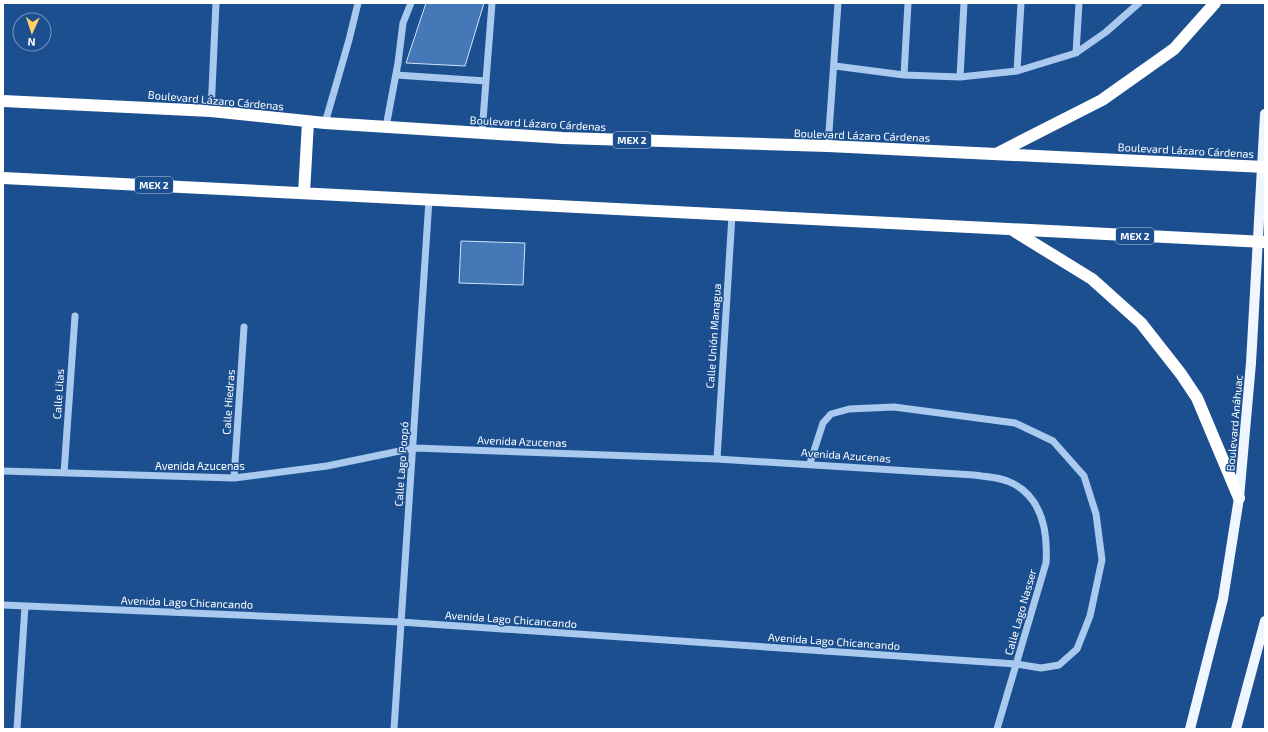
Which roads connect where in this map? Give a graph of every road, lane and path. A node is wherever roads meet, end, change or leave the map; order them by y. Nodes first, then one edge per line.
1 (216, 3) edge
2 (358, 3) edge
3 (411, 3) edge
4 (492, 3) edge
5 (838, 3) edge
6 (908, 3) edge
7 (964, 3) edge
8 (1021, 3) edge
9 (1079, 3) edge
10 (1139, 3) edge
11 (1215, 3) edge
12 (1076, 53) junction
13 (835, 66) junction
14 (1017, 71) junction
15 (396, 75) junction
16 (904, 75) junction
17 (960, 77) junction
18 (486, 80) junction
19 (3, 101) edge
20 (211, 111) junction
21 (1265, 114) edge
22 (308, 122) junction
23 (325, 123) junction
24 (386, 127) junction
25 (482, 133) junction
26 (828, 146) junction
27 (998, 153) junction
28 (1264, 167) edge
29 (3, 178) edge
30 (304, 193) junction
31 (429, 200) junction
32 (732, 215) junction
33 (1011, 230) junction
34 (1262, 242) edge
35 (74, 316) dead end
36 (244, 327) dead end
37 (414, 448) junction
38 (717, 458) junction
39 (810, 463) junction
40 (3, 472) edge
41 (64, 473) junction
42 (234, 478) junction
43 (1239, 498) junction
44 (1034, 501) joint
45 (3, 605) edge
46 (25, 606) junction
47 (1265, 621) edge
48 (400, 622) junction
49 (1016, 664) junction
50 (17, 729) edge
51 (394, 729) edge
52 (997, 729) edge
53 (1190, 729) edge
54 (1236, 729) edge

1 - 20 street
2 - 23 street
3 - 15 street
4 - 18 street
5 - 13 street
6 - 16 street
7 - 17 street
8 - 14 street
9 - 12 street
10 - 12 street
11 - 27 highway
12 - 14 street
13 - 16 street
13 - 26 street
14 - 17 street
15 - 18 street
15 - 24 street
16 - 17 street
18 - 25 street
19 - 20 highway, Boulevard Lázaro Cárdenas / MEX 2
20 - 22 highway, Boulevard Lázaro Cárdenas / MEX 2
21 - 28 main road, Boulevard Anáhuac
22 - 23 highway, Boulevard Lázaro Cárdenas / MEX 2
22 - 30 highway
23 - 24 highway, Boulevard Lázaro Cárdenas / MEX 2
24 - 25 highway, Boulevard Lázaro Cárdenas / MEX 2
25 - 26 highway, Boulevard Lázaro Cárdenas / MEX 2
26 - 27 highway, Boulevard Lázaro Cárdenas / MEX 2
27 - 28 highway, Boulevard Lázaro Cárdenas / MEX 2
28 - 34 main road, Boulevard Anáhuac
29 - 30 highway, MEX 2
30 - 31 highway, MEX 2
31 - 32 highway, MEX 2
31 - 37 street, Calle Lago Poopó
32 - 33 highway, MEX 2
32 - 38 street, Calle Unión Managua
33 - 34 highway, MEX 2
33 - 43 highway
34 - 43 main road, Boulevard Anáhuac
35 - 41 street, Calle Lilas
36 - 42 street, Calle Hiedras
37 - 38 street, Avenida Azucenas
37 - 42 street, Avenida Azucenas
37 - 48 street, Calle Lago Poopó
38 - 39 street, Avenida Azucenas
39 - 44 street, Avenida Azucenas
39 - 49 street, Avenida Lago Chicancando
40 - 41 street, Avenida Azucenas
41 - 42 street, Avenida Azucenas
43 - 53 main road, Boulevard Anáhuac
44 - 49 street, Calle Lago Nasser
45 - 46 street, Avenida Lago Chicancando
46 - 48 street, Avenida Lago Chicancando
46 - 50 street
47 - 54 main road
48 - 49 street, Avenida Lago Chicancando
48 - 51 street, Calle Lago Poopó
49 - 52 street, Calle Lago Nasser

